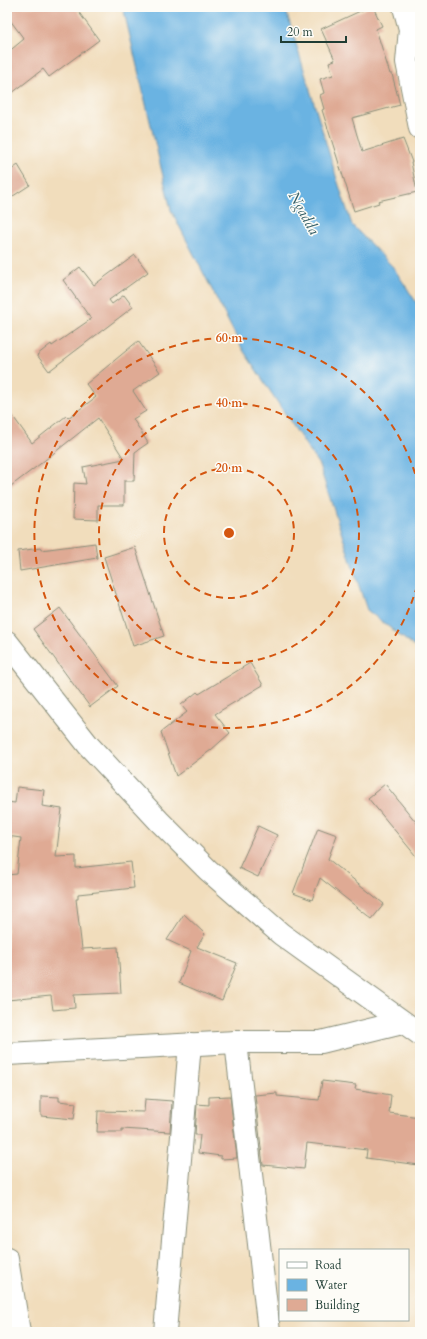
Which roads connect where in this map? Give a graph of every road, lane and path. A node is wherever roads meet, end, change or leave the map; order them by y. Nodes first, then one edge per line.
1 (404, 7) edge
2 (420, 128) edge
3 (7, 642) edge
4 (402, 1022) junction
5 (420, 1034) edge
6 (236, 1042) junction
7 (190, 1044) junction
8 (7, 1054) edge
9 (7, 1259) edge
10 (20, 1332) edge
11 (165, 1332) edge
12 (269, 1332) edge

1 - 2 street
3 - 4 street
4 - 5 street
4 - 6 street
6 - 7 street
6 - 12 street
7 - 8 street
7 - 11 street
9 - 10 street

